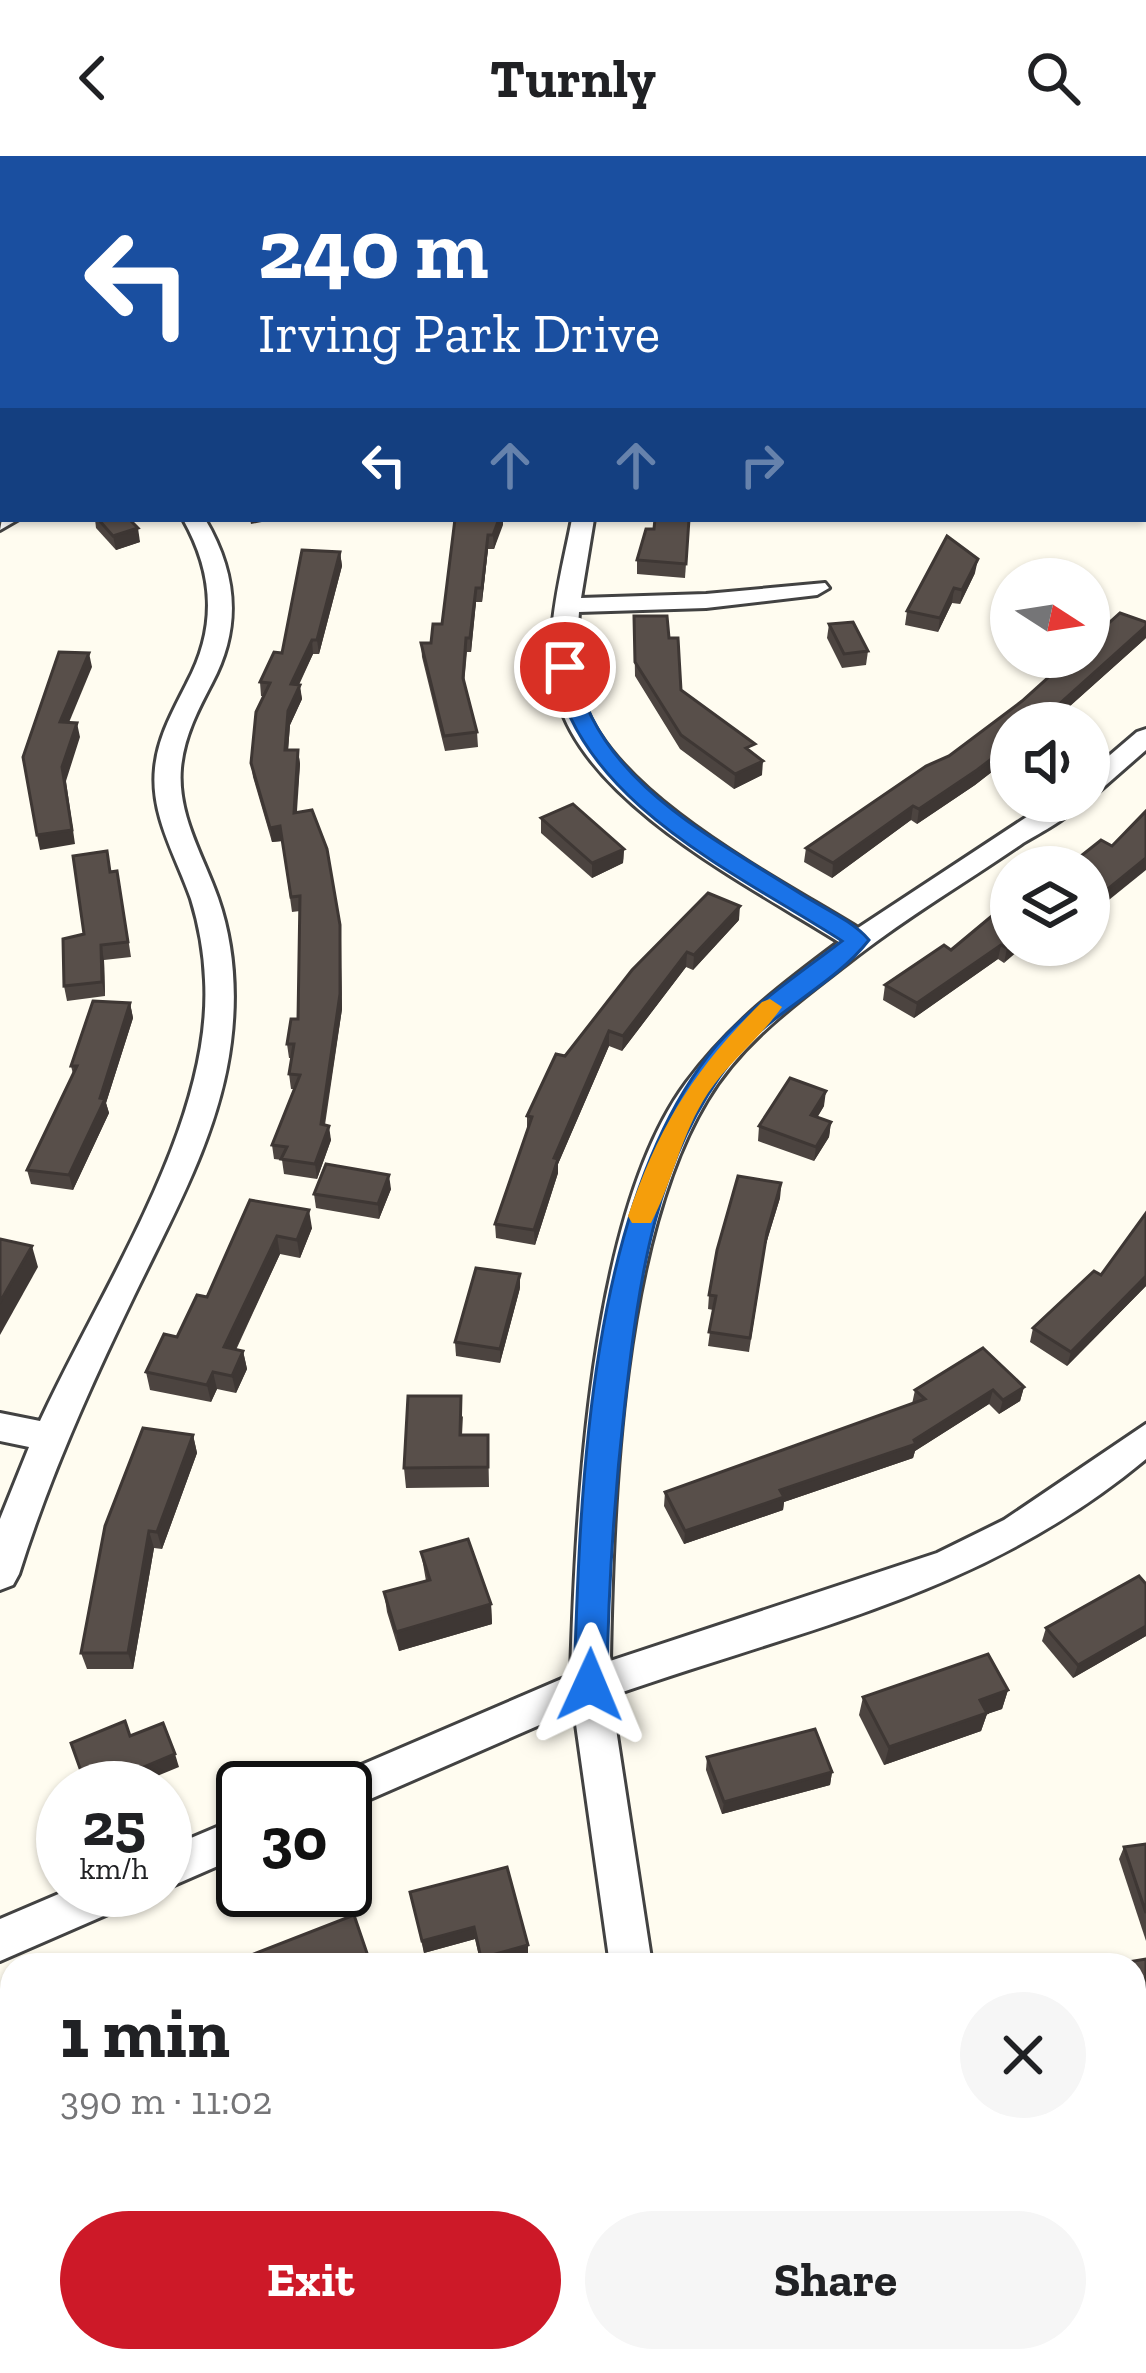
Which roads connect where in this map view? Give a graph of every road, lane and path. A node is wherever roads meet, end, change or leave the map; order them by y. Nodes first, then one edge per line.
1 (196, 522) edge
2 (582, 522) edge
3 (817, 588) dead end
4 (568, 605) junction
5 (1146, 737) edge
6 (1110, 768) edge
7 (1037, 822) edge
8 (858, 940) junction
9 (0, 1427) edge
10 (48, 1437) junction
11 (1146, 1438) edge
12 (0, 1574) edge
13 (590, 1685) junction
14 (372, 1779) edge
15 (53, 1917) edge
16 (0, 1940) edge
17 (629, 1953) edge

1 - 10 street
2 - 4 street
3 - 4 street
4 - 8 street
5 - 6 street
7 - 8 street
8 - 13 street
9 - 10 street
10 - 12 street
11 - 13 street
13 - 14 street
13 - 17 street
15 - 16 street

